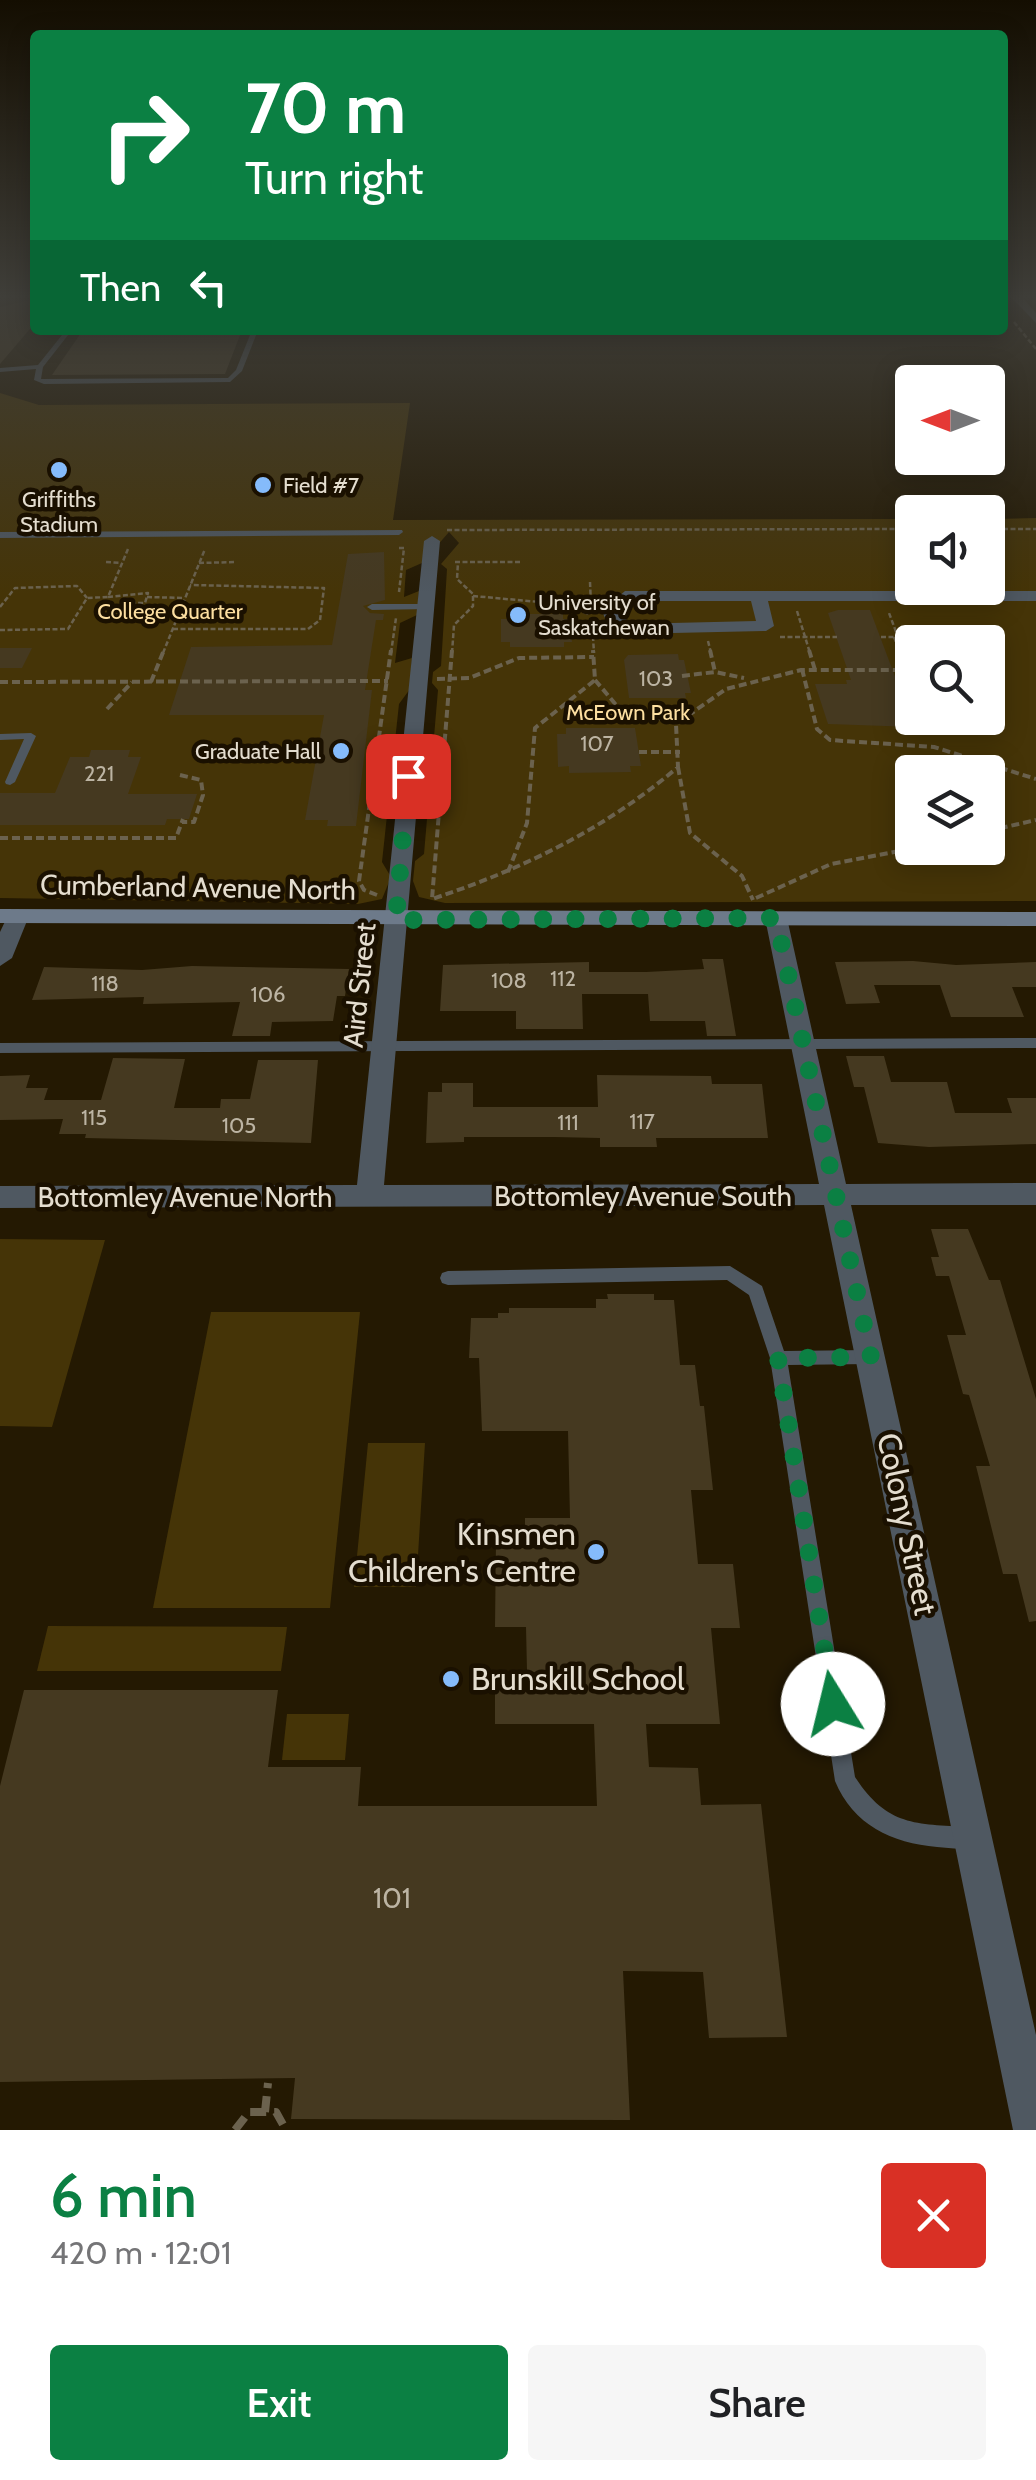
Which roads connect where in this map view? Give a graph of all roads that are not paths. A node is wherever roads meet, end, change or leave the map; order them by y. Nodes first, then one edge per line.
1 (399, 532) road end
2 (0, 535) edge
3 (432, 541) dead end
4 (758, 596) junction
5 (1036, 596) edge
6 (426, 606) junction
7 (372, 607) dead end
8 (0, 736) edge
9 (10, 782) dead end
10 (762, 912) junction
11 (9, 916) edge
12 (1036, 919) edge
13 (396, 920) junction
14 (0, 958) edge
15 (1036, 1043) edge
16 (803, 1044) junction
17 (382, 1046) junction
18 (0, 1048) edge
19 (1036, 1194) edge
20 (370, 1196) junction
21 (836, 1196) junction
22 (0, 1197) edge
23 (448, 1278) dead end
24 (871, 1357) junction
25 (778, 1358) junction
26 (975, 1838) junction
27 (1035, 2130) edge

1 - 2 lane
3 - 6 street, Aird Street
4 - 4 street
4 - 5 street
6 - 7 lane
6 - 13 street, Aird Street
8 - 9 lane
10 - 12 main road, Cumberland Avenue North
10 - 13 main road, Cumberland Avenue North
10 - 16 street, Colony Street
11 - 13 main road, Cumberland Avenue North
11 - 14 street
13 - 17 street, Aird Street
15 - 16 lane
16 - 17 lane
16 - 21 street, Colony Street
17 - 18 lane
17 - 20 street, Aird Street
19 - 21 street, Bottomley Avenue South
20 - 21 street, Bottomley Avenue South
20 - 22 street, Bottomley Avenue North
21 - 24 street, Colony Street
23 - 25 lane
24 - 25 lane
24 - 26 street, Colony Street
25 - 26 lane
26 - 27 street, Colony Street

